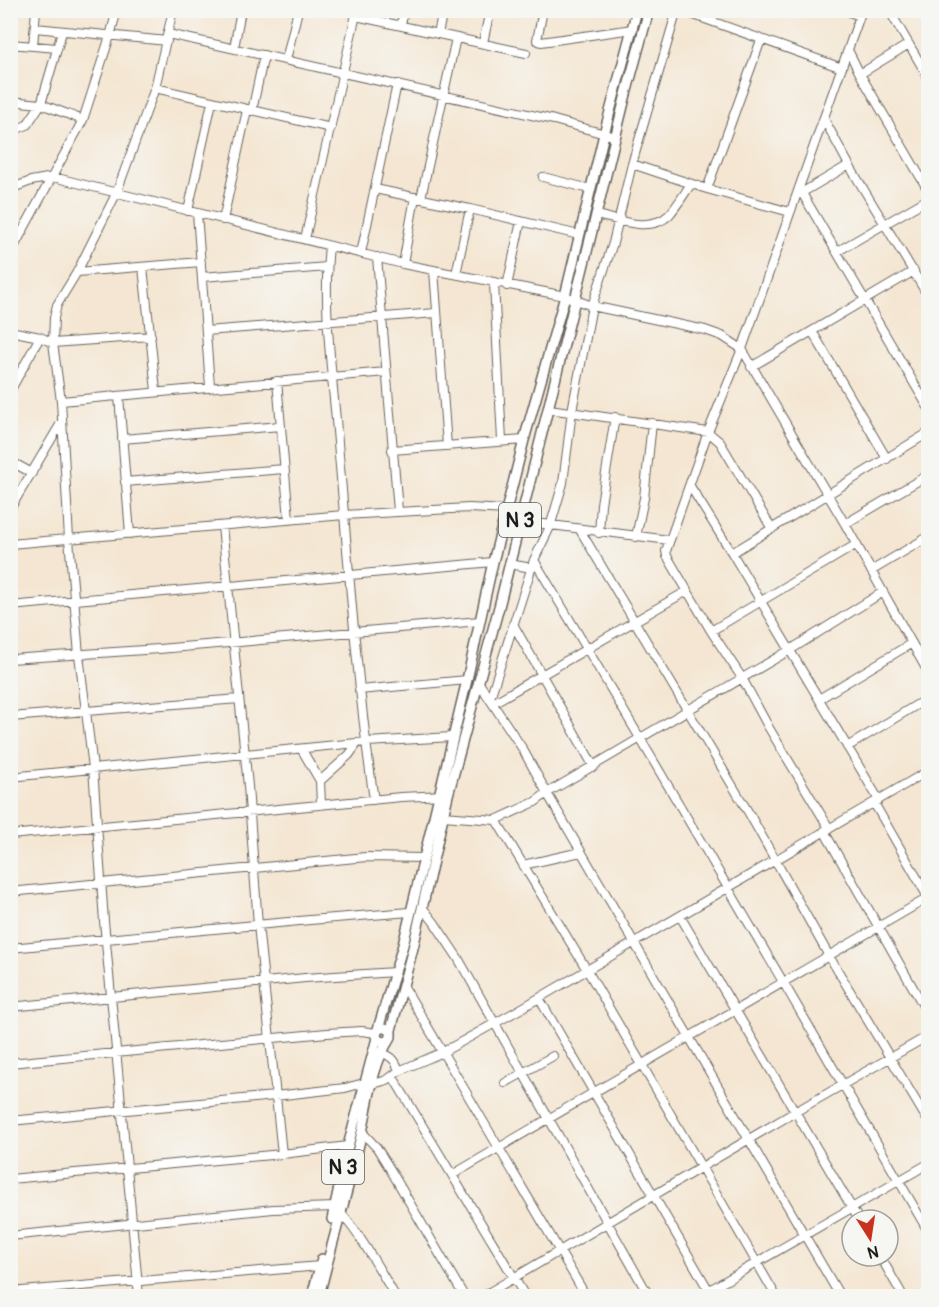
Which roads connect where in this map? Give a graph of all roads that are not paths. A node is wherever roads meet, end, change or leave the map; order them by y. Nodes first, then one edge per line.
1 (36, 10) edge
2 (117, 10) edge
3 (173, 10) edge
4 (241, 10) edge
5 (298, 10) edge
6 (404, 10) edge
7 (443, 10) edge
8 (490, 10) edge
9 (543, 10) edge
10 (638, 10) edge
11 (649, 10) edge
12 (678, 10) edge
13 (844, 10) edge
14 (889, 10) edge
15 (357, 13) edge
16 (861, 13) edge
17 (401, 25) junction
18 (35, 28) junction
19 (633, 29) junction
20 (62, 32) junction
21 (438, 34) junction
22 (110, 36) junction
23 (167, 38) junction
24 (456, 38) junction
25 (761, 40) junction
26 (10, 44) edge
27 (483, 44) junction
28 (909, 44) junction
29 (33, 46) junction
30 (57, 48) junction
31 (234, 48) junction
32 (848, 50) junction
33 (526, 53) dead end
34 (264, 55) junction
35 (286, 60) junction
36 (842, 68) junction
37 (344, 72) junction
38 (860, 74) junction
39 (928, 77) edge
40 (397, 84) junction
41 (155, 88) junction
42 (443, 95) junction
43 (10, 101) edge
44 (212, 102) junction
45 (41, 104) junction
46 (250, 111) junction
47 (824, 119) junction
48 (83, 120) junction
49 (331, 128) junction
50 (10, 132) edge
51 (604, 134) junction
52 (616, 137) junction
53 (633, 164) junction
54 (849, 165) junction
55 (53, 177) junction
56 (543, 177) dead end
57 (691, 184) junction
58 (10, 189) edge
59 (375, 189) junction
60 (590, 189) junction
61 (707, 189) junction
62 (801, 190) junction
63 (928, 190) edge
64 (116, 194) junction
65 (418, 198) junction
66 (928, 200) edge
67 (470, 209) junction
68 (193, 212) junction
69 (790, 212) junction
70 (597, 215) junction
71 (223, 219) junction
72 (618, 220) junction
73 (520, 221) junction
74 (885, 224) junction
75 (579, 235) junction
76 (305, 239) junction
77 (329, 246) junction
78 (838, 251) junction
79 (360, 253) junction
80 (10, 254) edge
81 (377, 257) junction
82 (201, 262) junction
83 (403, 264) junction
84 (143, 267) junction
85 (327, 267) junction
86 (434, 270) junction
87 (77, 272) junction
88 (914, 272) junction
89 (456, 274) junction
90 (202, 277) junction
91 (494, 283) junction
92 (507, 286) junction
93 (565, 296) junction
94 (928, 296) edge
95 (577, 299) junction
96 (866, 300) junction
97 (592, 306) junction
98 (436, 313) junction
99 (382, 317) junction
100 (328, 321) junction
101 (10, 331) edge
102 (206, 331) junction
103 (812, 331) junction
104 (151, 336) junction
105 (40, 337) junction
106 (53, 343) junction
107 (742, 349) junction
108 (751, 367) junction
109 (386, 372) junction
110 (333, 376) junction
111 (277, 381) junction
112 (210, 386) junction
113 (10, 391) edge
114 (156, 391) junction
115 (119, 396) junction
116 (61, 401) junction
117 (928, 407) edge
118 (549, 408) junction
119 (572, 411) junction
120 (615, 417) junction
121 (61, 423) junction
122 (652, 423) junction
123 (281, 426) junction
124 (708, 432) junction
125 (928, 433) edge
126 (122, 439) junction
127 (524, 440) junction
128 (502, 441) junction
129 (447, 446) junction
130 (392, 450) junction
131 (887, 459) junction
132 (10, 461) edge
133 (284, 469) junction
134 (32, 473) junction
135 (928, 475) edge
136 (126, 482) junction
137 (690, 486) junction
138 (828, 494) junction
139 (10, 509) edge
140 (507, 510) junction
141 (398, 511) junction
142 (344, 515) junction
143 (289, 519) junction
144 (520, 521) junction
145 (846, 524) junction
146 (222, 526) junction
147 (550, 527) junction
148 (772, 529) junction
149 (580, 530) junction
150 (598, 533) junction
151 (130, 534) junction
152 (636, 537) junction
153 (928, 537) edge
154 (69, 539) junction
155 (669, 540) junction
156 (10, 544) edge
157 (857, 544) junction
158 (732, 553) junction
159 (493, 562) junction
160 (509, 564) junction
161 (533, 564) junction
162 (871, 571) junction
163 (350, 574) junction
164 (228, 585) junction
165 (687, 591) junction
166 (883, 592) junction
167 (760, 600) junction
168 (75, 601) junction
169 (10, 606) edge
170 (480, 621) junction
171 (635, 622) junction
172 (513, 624) junction
173 (711, 631) junction
174 (355, 632) junction
175 (233, 643) junction
176 (912, 643) junction
177 (588, 649) junction
178 (790, 650) junction
179 (80, 655) junction
180 (10, 659) edge
181 (928, 672) edge
182 (542, 676) junction
183 (742, 678) junction
184 (467, 680) junction
185 (479, 683) junction
186 (359, 690) junction
187 (928, 698) edge
188 (239, 699) junction
189 (819, 699) junction
190 (492, 700) junction
191 (686, 710) junction
192 (87, 711) junction
193 (10, 717) edge
194 (453, 737) junction
195 (640, 739) junction
196 (367, 742) junction
197 (357, 744) junction
198 (847, 747) junction
199 (302, 750) junction
200 (244, 755) junction
201 (594, 767) junction
202 (93, 768) junction
203 (928, 771) edge
204 (10, 777) edge
205 (320, 781) junction
206 (547, 793) junction
207 (443, 795) junction
208 (374, 800) junction
209 (877, 801) junction
210 (321, 804) junction
211 (250, 812) junction
212 (443, 816) junction
213 (496, 820) junction
214 (96, 825) junction
215 (827, 830) junction
216 (10, 835) edge
217 (581, 852) junction
218 (424, 858) junction
219 (776, 859) junction
220 (523, 865) junction
221 (254, 868) junction
222 (101, 882) junction
223 (728, 887) junction
224 (10, 892) edge
225 (928, 897) edge
226 (422, 907) junction
227 (410, 912) junction
228 (680, 916) junction
229 (258, 925) junction
230 (879, 926) junction
231 (105, 940) junction
232 (634, 942) junction
233 (10, 948) edge
234 (829, 956) junction
235 (587, 970) junction
236 (394, 972) junction
237 (264, 982) junction
238 (783, 982) junction
239 (403, 985) junction
240 (111, 998) junction
241 (539, 998) junction
242 (10, 1007) edge
243 (734, 1010) junction
244 (928, 1014) edge
245 (494, 1023) junction
246 (379, 1035) junction
247 (689, 1036) junction
248 (928, 1036) edge
249 (270, 1039) junction
250 (443, 1052) junction
251 (382, 1053) junction
252 (115, 1054) junction
253 (553, 1056) dead end
254 (890, 1058) junction
255 (10, 1063) edge
256 (642, 1066) junction
257 (396, 1074) junction
258 (523, 1074) junction
259 (368, 1083) junction
260 (505, 1083) dead end
261 (842, 1086) junction
262 (594, 1093) junction
263 (275, 1096) junction
264 (121, 1111) junction
265 (795, 1112) junction
266 (549, 1118) junction
267 (10, 1121) edge
268 (928, 1121) edge
269 (362, 1132) junction
270 (749, 1139) junction
271 (348, 1146) junction
272 (500, 1148) junction
273 (282, 1154) junction
274 (928, 1164) edge
275 (702, 1167) junction
276 (127, 1169) junction
277 (453, 1175) junction
278 (10, 1179) edge
279 (899, 1180) junction
280 (654, 1196) junction
281 (852, 1208) joint
282 (337, 1210) junction
283 (840, 1215) edge
284 (133, 1223) junction
285 (607, 1223) junction
286 (928, 1231) edge
287 (10, 1236) edge
288 (803, 1236) junction
289 (560, 1251) junction
290 (757, 1262) junction
291 (320, 1266) junction
292 (887, 1268) edge
293 (514, 1278) junction
294 (138, 1282) junction
295 (10, 1292) edge
296 (711, 1294) edge
297 (139, 1296) edge
298 (318, 1296) edge
299 (395, 1296) edge
300 (464, 1296) edge
301 (483, 1296) edge
302 (525, 1296) edge
303 (586, 1296) edge
304 (649, 1296) edge
305 (699, 1296) edge
306 (776, 1296) edge
307 (840, 1296) edge
308 (903, 1296) edge

1 - 18 street
2 - 22 street
3 - 23 street
4 - 31 street
5 - 35 street
6 - 17 street
7 - 21 street
8 - 27 street
9 - 19 street
10 - 19 main road, N 3
11 - 52 main road, N 3
12 - 25 street
12 - 53 street
13 - 16 street
14 - 28 street
15 - 17 street
15 - 37 street
16 - 32 street
17 - 21 street
18 - 20 street
18 - 29 street
19 - 51 main road, N 3
20 - 22 street
20 - 30 street
21 - 24 street
22 - 23 street
22 - 48 street
23 - 31 street
23 - 41 street
24 - 27 street
24 - 42 street
25 - 36 street
25 - 61 street
26 - 29 street
27 - 33 street
28 - 38 street
28 - 39 street
29 - 30 street
30 - 45 street
31 - 34 street
32 - 36 street
32 - 38 street
34 - 35 street
34 - 46 street
35 - 37 street
36 - 47 street
37 - 40 street
37 - 49 street
38 - 63 street
40 - 42 street
40 - 59 street
41 - 44 street
41 - 64 street
42 - 51 street
42 - 65 street
43 - 45 street
44 - 46 street
44 - 68 street
45 - 48 street
45 - 50 street
46 - 49 street
46 - 71 street
47 - 54 street
47 - 62 street
48 - 55 street
49 - 76 street
51 - 52 street
51 - 60 main road, N 3
52 - 70 main road, N 3
53 - 57 street
53 - 72 street
54 - 62 street
54 - 74 street
55 - 58 street
55 - 64 street
55 - 80 street
56 - 60 street
57 - 61 street
57 - 72 street
59 - 65 street
59 - 79 street
60 - 75 main road, N 3
61 - 69 street
62 - 69 street
62 - 78 street
64 - 68 street
64 - 87 street
65 - 67 street
65 - 83 street
66 - 74 street
67 - 73 street
67 - 89 street
68 - 71 street
68 - 82 street
69 - 107 street
70 - 72 street
70 - 95 main road, N 3
71 - 76 street
72 - 97 street
73 - 75 street
73 - 92 street
74 - 78 street
74 - 88 street
75 - 93 main road, N 3
76 - 77 street
77 - 79 street
77 - 85 street
78 - 96 street
79 - 81 street
81 - 83 street
81 - 99 street
82 - 84 street
82 - 90 street
83 - 86 street
84 - 87 street
84 - 104 street
85 - 90 street
85 - 100 street
86 - 89 street
86 - 98 street
87 - 106 street
88 - 94 street
88 - 96 street
89 - 91 street
90 - 102 street
91 - 92 street
91 - 128 street
92 - 93 street
93 - 95 street
93 - 127 main road, N 3
95 - 97 street
95 - 118 main road, N 3
96 - 103 street
96 - 117 street
97 - 107 street
97 - 119 street
98 - 99 street
98 - 129 street
99 - 100 street
99 - 109 street
100 - 102 street
100 - 110 street
101 - 105 street
102 - 112 street
103 - 108 street
103 - 131 street
104 - 106 street
104 - 114 street
105 - 106 street
105 - 113 street
106 - 116 street
107 - 108 street
107 - 124 street
108 - 138 street
109 - 110 street
109 - 130 street
110 - 111 street
110 - 142 street
111 - 112 street
111 - 123 street
112 - 114 street
114 - 115 street
115 - 116 street
115 - 126 street
116 - 121 street
118 - 119 street
118 - 144 main road, N 3
119 - 120 street
119 - 147 street
120 - 122 street
120 - 150 street
121 - 134 street
121 - 154 street
122 - 124 street
122 - 152 street
123 - 126 street
123 - 133 street
124 - 137 street
124 - 148 street
125 - 131 street
126 - 136 street
127 - 128 street
127 - 140 main road, N 3
128 - 129 street
129 - 130 street
130 - 141 street
131 - 138 street
132 - 134 street
133 - 136 street
133 - 143 street
134 - 139 street
135 - 145 street
136 - 151 street
137 - 155 street
137 - 158 street
138 - 145 street
138 - 148 street
140 - 141 street
140 - 159 main road, N 3
141 - 142 street
142 - 143 street
142 - 163 street
143 - 146 street
144 - 147 street
144 - 160 main road, N 3
145 - 157 street
146 - 151 street
146 - 164 street
147 - 149 street
147 - 161 street
148 - 158 street
149 - 150 street
149 - 171 street
150 - 152 street
151 - 154 street
152 - 155 street
153 - 162 street
154 - 156 street
154 - 168 street
155 - 165 street
157 - 162 street
157 - 167 street
158 - 167 street
159 - 163 street
159 - 170 main road, N 3
160 - 161 street
160 - 185 main road, N 3
161 - 172 street
161 - 177 street
162 - 166 street
163 - 164 street
163 - 174 street
164 - 168 street
164 - 175 street
165 - 171 street
165 - 173 street
166 - 176 street
166 - 178 street
167 - 173 street
167 - 178 street
168 - 169 street
168 - 179 street
170 - 174 street
170 - 184 main road, N 3
171 - 177 street
171 - 191 street
172 - 182 street
172 - 190 street
173 - 183 street
174 - 175 street
174 - 186 street
175 - 179 street
175 - 188 street
176 - 181 street
176 - 189 street
177 - 182 street
177 - 195 street
178 - 183 street
178 - 189 street
179 - 180 street
179 - 192 street
182 - 190 street
182 - 201 street
183 - 191 street
183 - 215 street
184 - 186 street
184 - 194 main road, N 3
185 - 190 street
185 - 207 main road, N 3
186 - 196 street
187 - 198 street
188 - 192 street
188 - 200 street
189 - 198 street
190 - 206 street
191 - 195 street
191 - 219 street
192 - 193 street
192 - 202 street
194 - 196 street
194 - 207 main road, N 3
195 - 201 street
195 - 223 street
196 - 197 street
196 - 208 street
197 - 199 street
197 - 205 street
198 - 209 street
199 - 200 street
199 - 205 street
200 - 202 street
200 - 211 street
201 - 206 street
202 - 204 street
202 - 214 street
203 - 209 street
205 - 210 street
206 - 213 street
206 - 217 street
207 - 208 street
207 - 212 main road, N 3
207 - 218 main road, N 3
208 - 210 street
209 - 215 street
209 - 225 street
210 - 211 street
211 - 214 street
211 - 221 street
212 - 213 street
212 - 226 main road, N 3
213 - 220 street
214 - 216 street
214 - 222 street
215 - 219 street
215 - 230 street
217 - 220 street
217 - 232 street
218 - 221 street
218 - 227 main road, N 3
219 - 223 street
219 - 234 street
220 - 235 street
221 - 222 street
221 - 229 street
222 - 224 street
222 - 231 street
223 - 228 street
223 - 238 street
225 - 230 street
226 - 239 main road, N 3
226 - 245 street
227 - 229 street
227 - 236 main road, N 3
228 - 232 street
228 - 243 street
229 - 231 street
229 - 237 street
230 - 234 street
230 - 244 street
231 - 233 street
231 - 240 street
232 - 235 street
232 - 247 street
234 - 238 street
234 - 254 street
235 - 241 street
235 - 256 street
236 - 237 street
236 - 246 main road, N 3
237 - 240 street
237 - 249 street
238 - 243 street
238 - 261 street
239 - 246 main road, N 3
239 - 250 street
240 - 242 street
240 - 252 street
241 - 245 street
241 - 262 street
243 - 247 street
243 - 265 street
245 - 250 street
245 - 258 street
246 - 249 street
246 - 251 main road, N 3
246 - 259 main road, N 3
247 - 256 street
247 - 270 street
248 - 254 street
249 - 252 street
249 - 263 street
250 - 257 street
250 - 272 street
251 - 257 street
251 - 259 main road, N 3
252 - 255 street
252 - 264 street
253 - 258 street
254 - 261 street
254 - 268 street
256 - 262 street
256 - 275 street
257 - 259 street
257 - 277 street
258 - 260 street
258 - 266 street
259 - 263 street
259 - 269 main road, N 3
259 - 271 main road, N 3
261 - 265 street
261 - 279 street
262 - 266 street
262 - 280 street
263 - 264 street
263 - 273 street
264 - 267 street
264 - 276 street
265 - 270 street
265 - 281 street
266 - 272 street
266 - 285 street
269 - 282 main road, N 3
269 - 300 street
270 - 275 street
270 - 288 street
271 - 273 street
271 - 282 main road, N 3
272 - 277 street
272 - 289 street
273 - 276 street
274 - 279 street
275 - 280 street
275 - 290 street
276 - 278 street
276 - 284 street
277 - 293 street
279 - 281 street
279 - 286 street
280 - 285 street
280 - 296 street
282 - 284 street
282 - 291 main road, N 3
282 - 298 main road, N 3
282 - 299 street
283 - 288 street
284 - 287 street
284 - 294 street
285 - 289 street
285 - 304 street
288 - 290 street
288 - 307 street
289 - 293 street
289 - 303 street
290 - 296 street
290 - 306 street
291 - 294 street
291 - 298 main road, N 3
292 - 308 street
293 - 301 street
293 - 302 street
294 - 295 street
294 - 297 street
296 - 305 street

